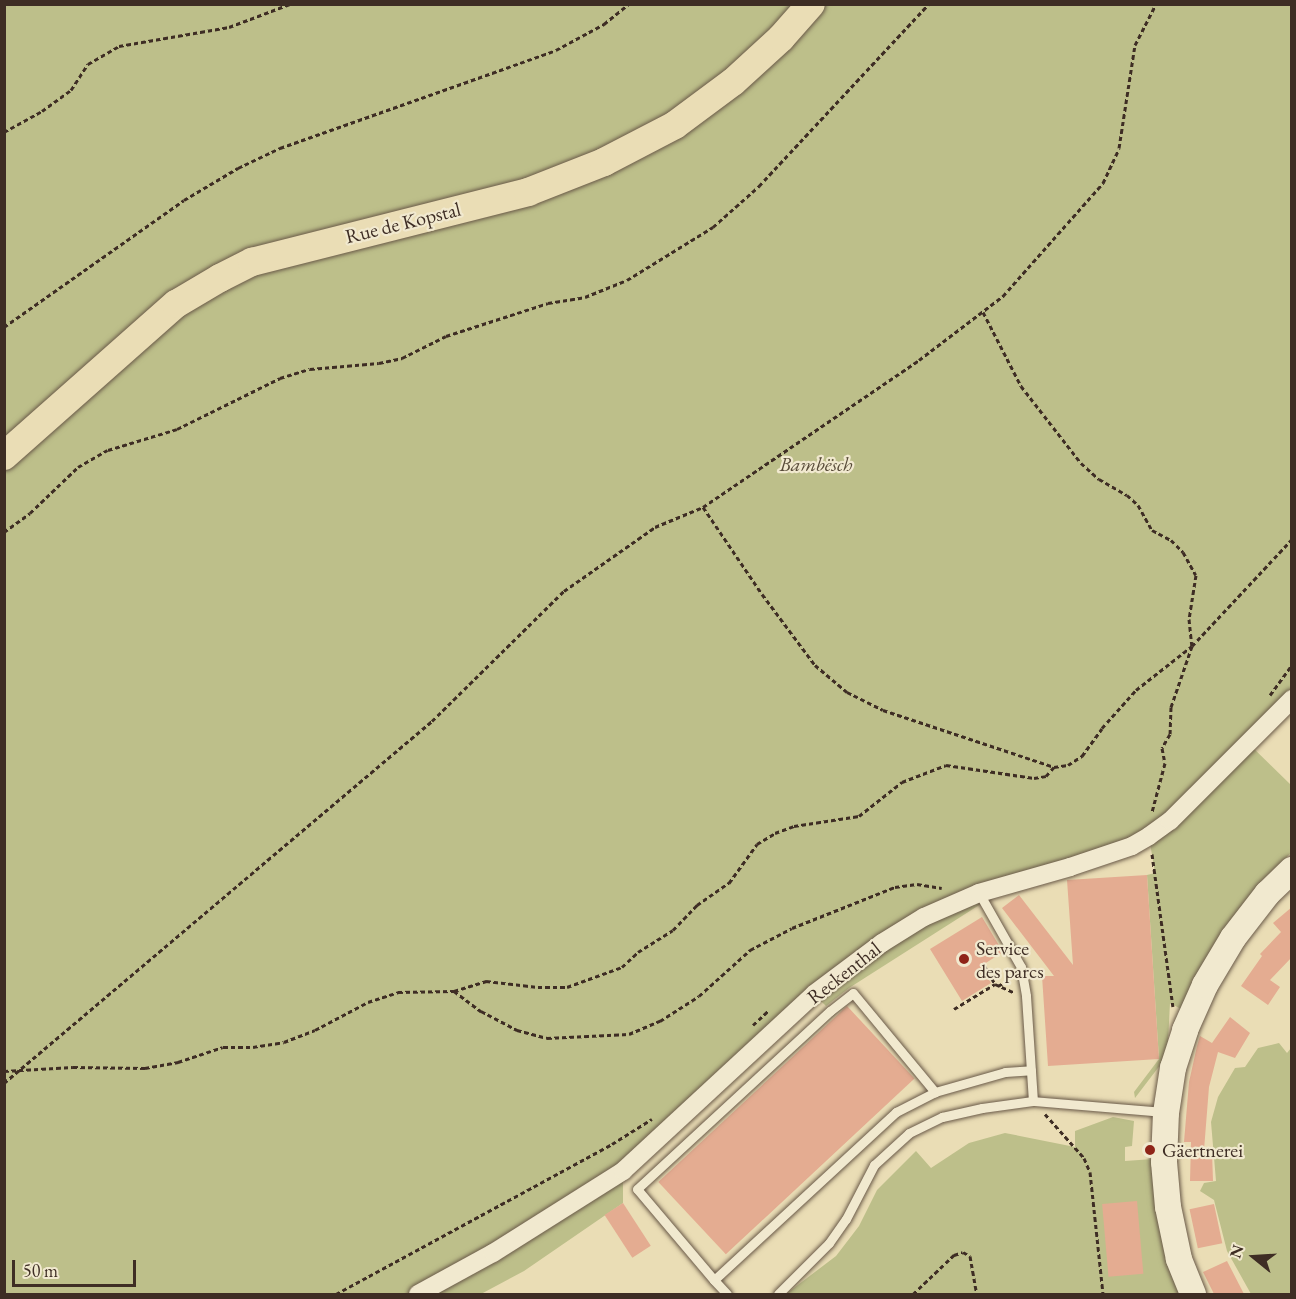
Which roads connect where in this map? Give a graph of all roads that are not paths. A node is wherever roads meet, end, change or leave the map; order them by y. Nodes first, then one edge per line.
1 (811, 4) edge
2 (4, 456) edge
3 (1292, 699) edge
4 (1292, 870) edge
5 (979, 893) junction
6 (787, 1019) junction
7 (803, 1036) junction
8 (1031, 1070) junction
9 (935, 1092) junction
10 (1033, 1101) junction
11 (1166, 1113) junction
12 (623, 1171) junction
13 (637, 1188) junction
14 (714, 1280) junction
15 (418, 1294) edge
16 (727, 1294) edge
17 (778, 1294) edge
18 (1193, 1294) edge

1 - 2 main road, Rue de Kopstal
3 - 5 street, Reckenthal
4 - 11 main road
5 - 6 street, Reckenthal
5 - 8 lane
6 - 7 lane
6 - 12 street, Reckenthal
7 - 9 lane
7 - 13 lane
8 - 9 lane
8 - 10 lane
9 - 14 lane
10 - 11 lane
10 - 17 lane
11 - 18 main road
12 - 13 lane
12 - 15 street, Reckenthal
13 - 14 lane
14 - 16 lane

